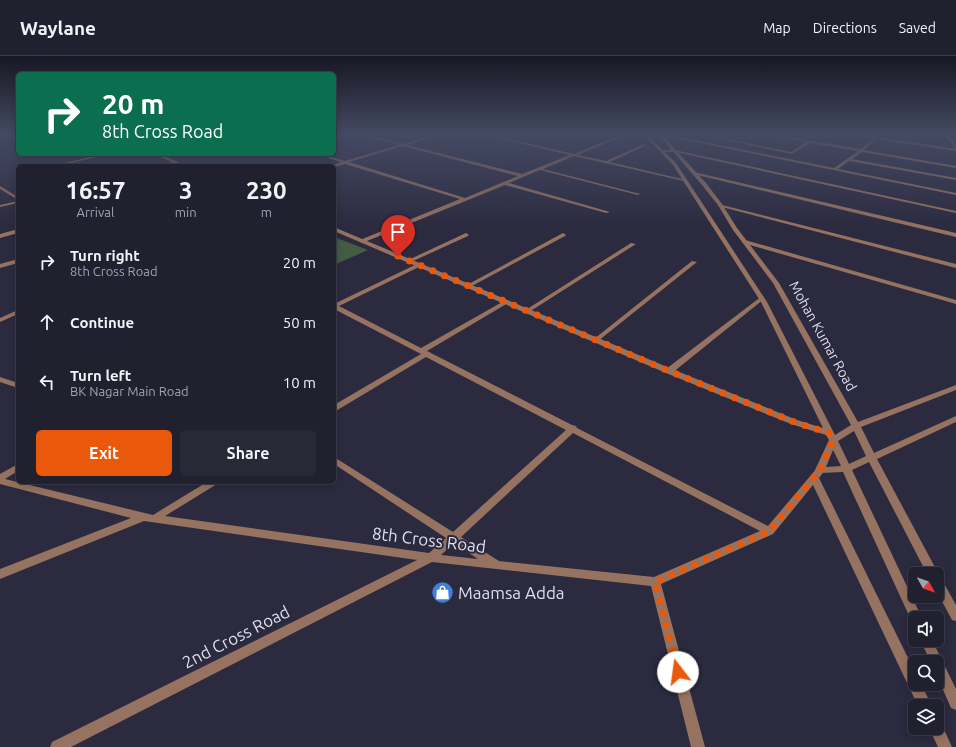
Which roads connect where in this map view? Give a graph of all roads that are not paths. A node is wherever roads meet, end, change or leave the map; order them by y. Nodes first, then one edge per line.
1 (351, 165) edge
2 (481, 165) edge
3 (549, 165) edge
4 (621, 165) edge
5 (676, 165) edge
6 (687, 165) edge
7 (741, 165) edge
8 (811, 165) edge
9 (841, 165) edge
10 (878, 165) edge
11 (941, 165) edge
12 (956, 168) edge
13 (540, 169) junction
14 (834, 170) junction
15 (694, 173) junction
16 (523, 176) junction
17 (956, 179) edge
18 (684, 180) junction
19 (504, 183) junction
20 (0, 186) edge
21 (638, 194) dead end
22 (956, 194) edge
23 (16, 198) edge
24 (464, 199) junction
25 (16, 202) edge
26 (720, 205) junction
27 (0, 206) edge
28 (608, 212) dead end
29 (956, 212) edge
30 (336, 230) edge
31 (16, 232) edge
32 (466, 235) dead end
33 (563, 235) dead end
34 (956, 235) edge
35 (0, 236) edge
36 (362, 241) junction
37 (745, 242) junction
38 (633, 244) dead end
39 (409, 261) junction
40 (16, 262) edge
41 (694, 262) dead end
42 (419, 265) junction
43 (0, 266) edge
44 (956, 266) edge
45 (468, 286) junction
46 (762, 298) junction
47 (506, 302) junction
48 (956, 302) edge
49 (336, 305) edge
50 (336, 307) edge
51 (527, 311) junction
52 (16, 313) edge
53 (0, 320) edge
54 (596, 340) junction
55 (424, 352) junction
56 (669, 371) junction
57 (0, 378) edge
58 (16, 385) edge
59 (956, 386) edge
60 (336, 408) edge
61 (956, 420) edge
62 (856, 426) junction
63 (573, 428) junction
64 (831, 436) junction
65 (872, 459) junction
66 (336, 461) edge
67 (16, 468) edge
68 (846, 469) junction
69 (817, 474) junction
70 (0, 479) edge
71 (16, 483) edge
72 (19, 484) edge
73 (211, 484) edge
74 (143, 517) junction
75 (155, 518) junction
76 (769, 531) junction
77 (454, 537) junction
78 (431, 558) junction
79 (498, 565) junction
80 (929, 567) edge
81 (0, 574) edge
82 (655, 582) junction
83 (944, 594) edge
84 (913, 611) edge
85 (956, 616) edge
86 (944, 677) edge
87 (922, 699) edge
88 (956, 703) edge
89 (939, 735) edge
90 (57, 747) edge
91 (698, 747) edge
92 (945, 747) edge

1 - 24 street
2 - 16 street
3 - 13 street
4 - 18 street
5 - 18 street
6 - 15 street, Mohan Kumar Road
7 - 29 street
8 - 14 street
9 - 14 street
10 - 17 street
11 - 12 street
13 - 16 street
13 - 21 street
14 - 22 street
15 - 26 street, Mohan Kumar Road
15 - 34 street
16 - 19 street
18 - 46 street
19 - 24 street
19 - 28 street
20 - 23 street
24 - 36 street
25 - 27 street
26 - 37 street, Mohan Kumar Road
26 - 44 street
30 - 36 street
31 - 35 street
32 - 39 street
33 - 45 street
36 - 39 street
37 - 48 street
37 - 62 street, Mohan Kumar Road
38 - 51 street
39 - 42 street
40 - 43 street
41 - 54 street
42 - 45 street
42 - 49 street
45 - 47 street
46 - 56 street
46 - 64 street
47 - 51 street
47 - 55 street
50 - 55 street
51 - 54 street
52 - 53 street
54 - 56 street
55 - 60 street
55 - 63 street
56 - 64 street
57 - 58 street
59 - 62 street
61 - 65 street
62 - 64 street
62 - 65 street, Mohan Kumar Road
63 - 76 street
63 - 77 street, 2nd Cross Road
64 - 68 street
64 - 69 street
65 - 68 street
65 - 80 street, Mohan Kumar Road
66 - 77 street
67 - 70 street
68 - 69 street
68 - 84 street
69 - 76 street
69 - 87 street
70 - 71 street, 8th Cross Road
72 - 74 street, 8th Cross Road
73 - 75 street
74 - 75 street, 8th Cross Road
74 - 81 street
75 - 78 street, 8th Cross Road
76 - 82 street
77 - 78 street, 2nd Cross Road
77 - 79 street
78 - 79 street, 8th Cross Road
78 - 90 street, 2nd Cross Road
79 - 82 street, 8th Cross Road
82 - 91 street
83 - 85 street
86 - 88 street
89 - 92 street

